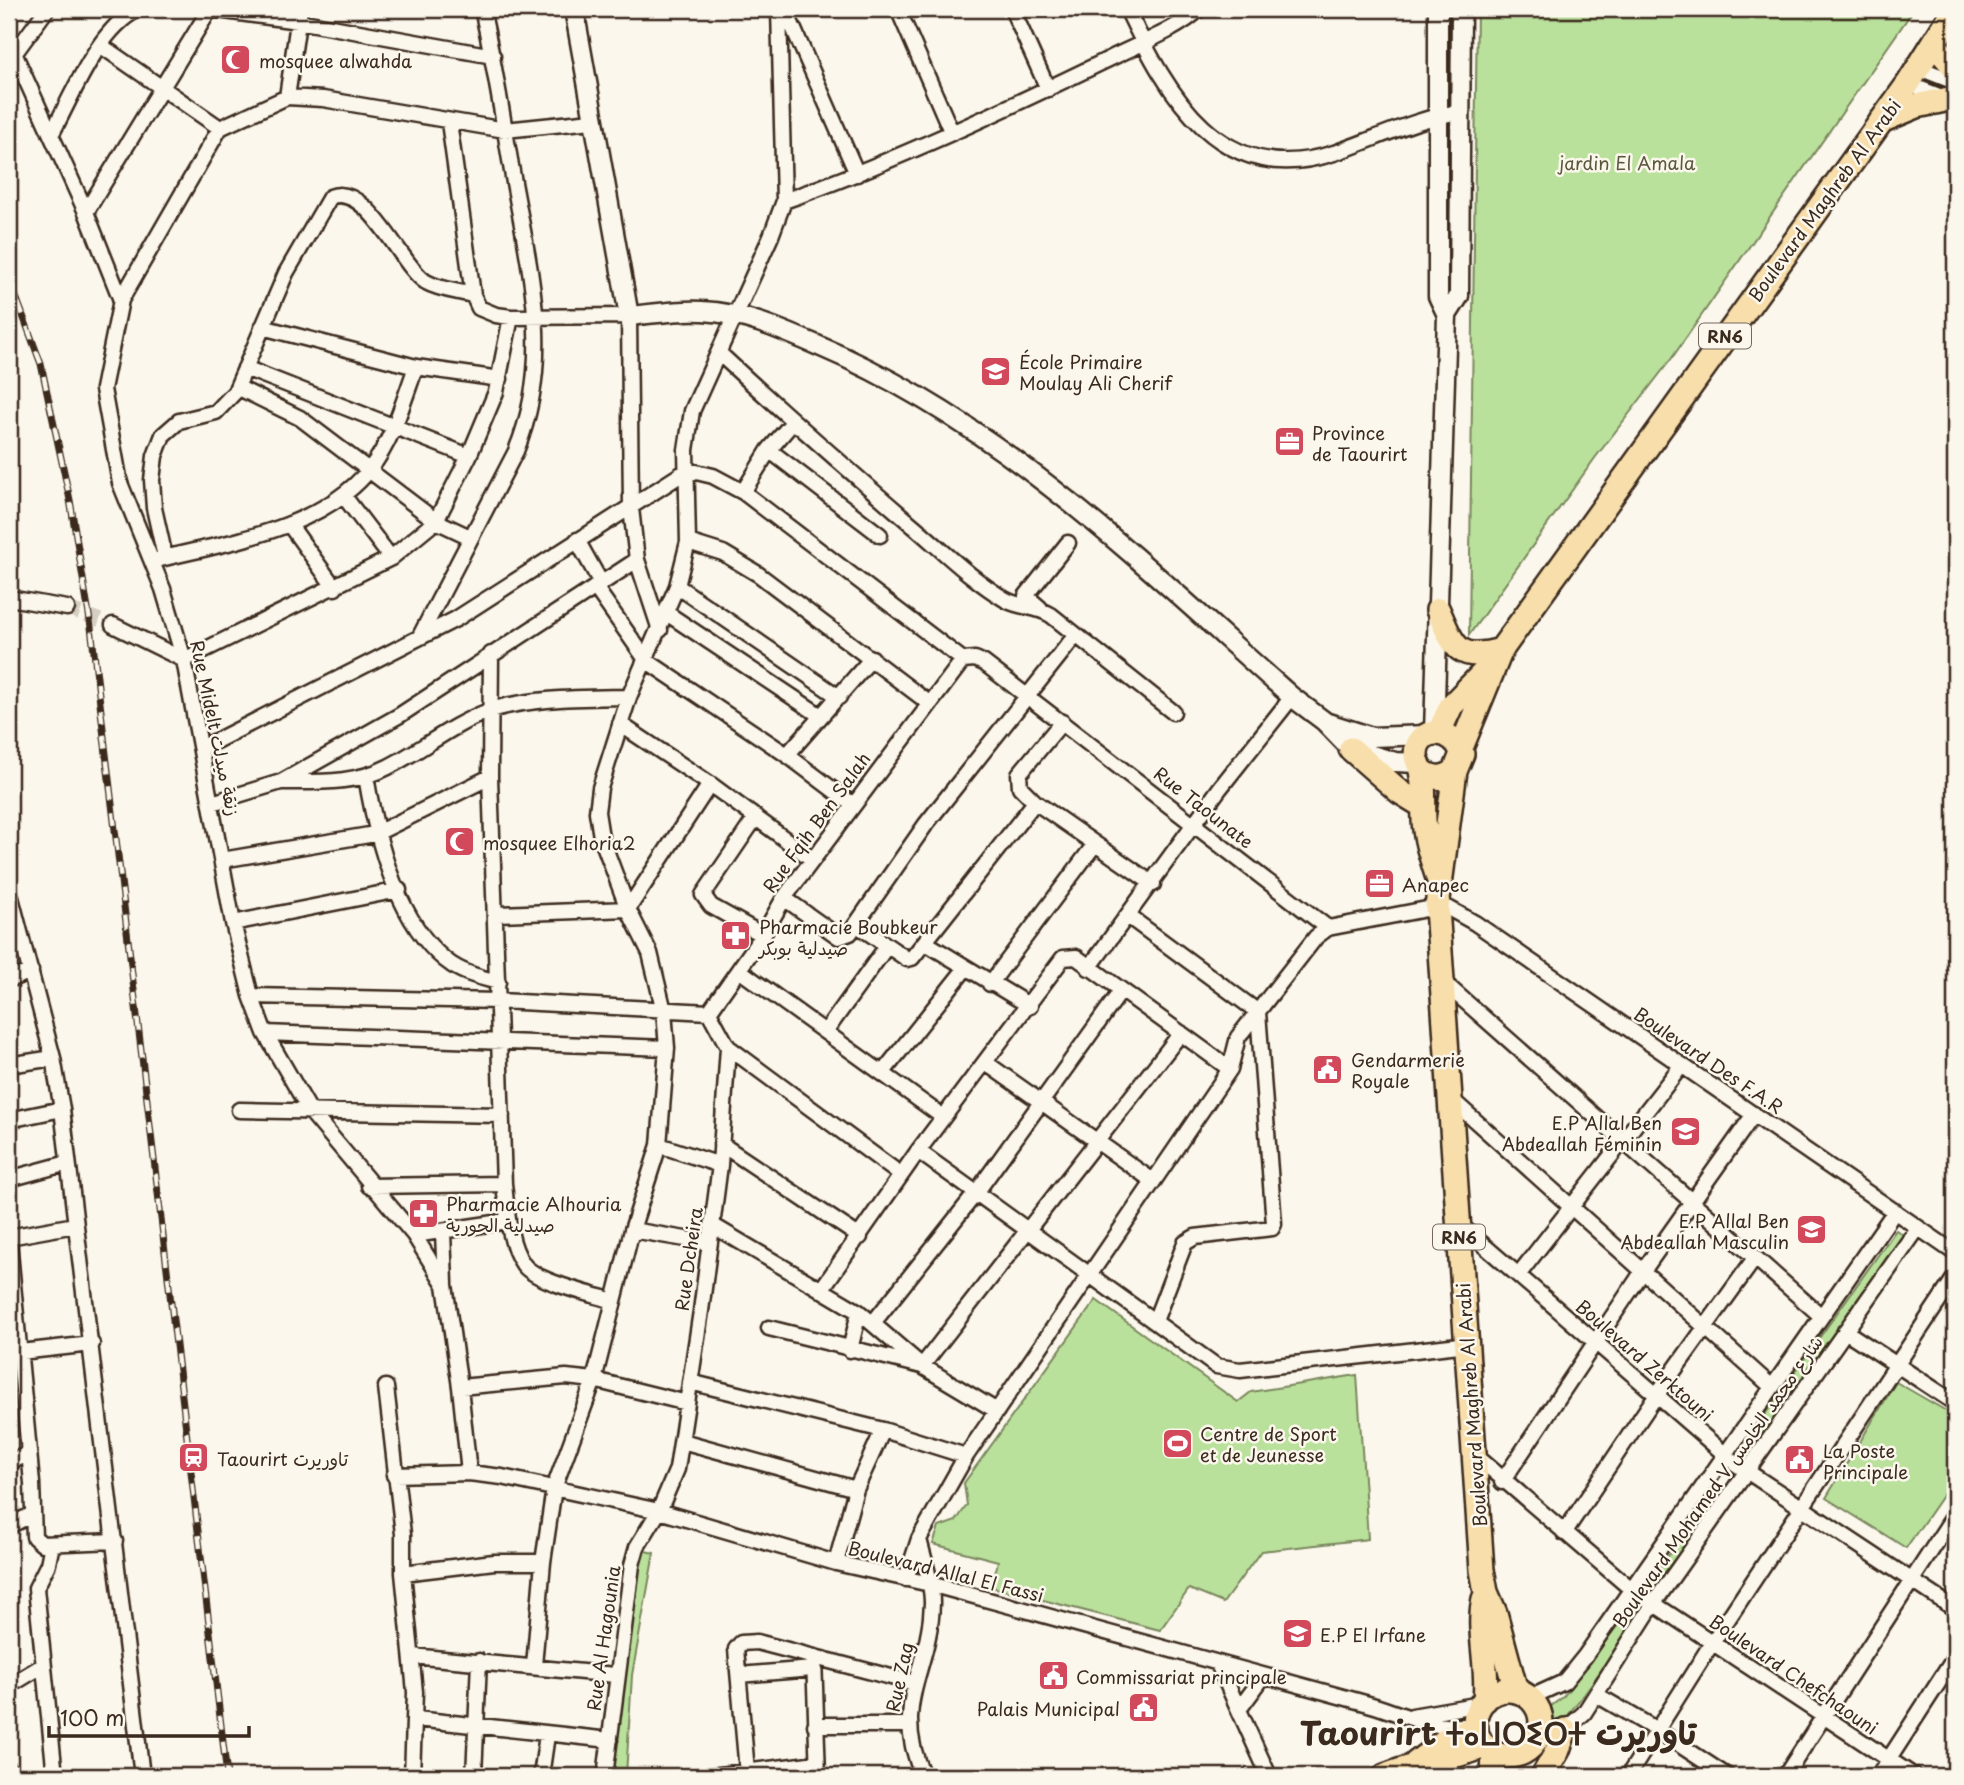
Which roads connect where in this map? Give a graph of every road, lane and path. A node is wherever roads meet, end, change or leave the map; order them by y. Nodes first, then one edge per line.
1 (47, 9) edge
2 (138, 9) edge
3 (210, 9) edge
4 (482, 9) edge
5 (574, 9) edge
6 (779, 9) edge
7 (785, 9) edge
8 (898, 9) edge
9 (1012, 9) edge
10 (1127, 9) edge
11 (1199, 9) edge
12 (1438, 9) edge
13 (1461, 9) edge
14 (1955, 9) edge
15 (299, 15) edge
16 (1143, 42) junction
17 (1935, 44) junction
18 (100, 45) junction
19 (12, 48) edge
20 (493, 56) junction
21 (1955, 68) edge
22 (1913, 76) junction
23 (162, 86) junction
24 (1048, 89) junction
25 (1953, 93) edge
26 (287, 97) junction
27 (1460, 111) junction
28 (1436, 115) junction
29 (592, 121) junction
30 (1881, 121) junction
31 (449, 122) junction
32 (220, 128) junction
33 (505, 130) junction
34 (951, 131) junction
35 (51, 135) junction
36 (858, 174) junction
37 (784, 201) junction
38 (86, 212) junction
39 (473, 295) junction
40 (121, 300) junction
41 (537, 315) junction
42 (1447, 315) junction
43 (629, 316) junction
44 (734, 316) junction
45 (511, 317) junction
46 (262, 327) junction
47 (719, 353) junction
48 (415, 367) junction
49 (245, 368) junction
50 (499, 379) junction
51 (237, 387) junction
52 (793, 422) junction
53 (394, 427) junction
54 (769, 450) junction
55 (469, 456) junction
56 (370, 469) junction
57 (688, 470) junction
58 (743, 492) junction
59 (343, 495) junction
60 (631, 508) junction
61 (436, 521) junction
62 (289, 524) junction
63 (880, 535) dead end
64 (470, 537) junction
65 (577, 540) junction
66 (688, 542) junction
67 (1068, 543) dead end
68 (391, 558) junction
69 (159, 559) junction
70 (637, 560) junction
71 (598, 585) junction
72 (677, 586) junction
73 (335, 588) junction
74 (9, 598) edge
75 (67, 608) tunnel mouth
76 (1040, 608) junction
77 (1438, 610) junction
78 (668, 614) junction
79 (113, 625) tunnel mouth
80 (660, 630) junction
81 (1076, 636) junction
82 (419, 639) junction
83 (491, 654) junction
84 (1498, 656) junction
85 (872, 658) junction
86 (184, 660) junction
87 (962, 660) junction
88 (647, 661) junction
89 (839, 696) junction
90 (1027, 696) junction
91 (629, 697) junction
92 (1292, 697) junction
93 (929, 703) junction
94 (489, 710) junction
95 (1173, 712) dead end
96 (821, 716) junction
97 (1324, 721) junction
98 (1062, 722) junction
99 (620, 724) junction
100 (1433, 733) junction
101 (202, 748) junction
102 (1461, 748) junction
103 (1351, 749) junction
104 (787, 755) junction
105 (1419, 766) junction
106 (1455, 771) junction
107 (366, 776) junction
108 (490, 777) junction
109 (281, 782) junction
110 (710, 784) junction
111 (1035, 802) junction
112 (212, 803) junction
113 (852, 804) junction
114 (1423, 806) junction
115 (756, 817) junction
116 (1196, 824) junction
117 (375, 834) junction
118 (1095, 844) junction
119 (812, 859) junction
120 (222, 860) junction
121 (1439, 881) junction
122 (1153, 884) junction
123 (399, 890) junction
124 (10, 897) edge
125 (784, 898) junction
126 (1437, 907) junction
127 (628, 909) junction
128 (497, 914) junction
129 (1128, 916) junction
130 (233, 923) junction
131 (857, 925) junction
132 (1328, 928) junction
133 (762, 935) junction
134 (926, 943) junction
135 (887, 946) junction
136 (1089, 968) junction
137 (965, 969) junction
138 (739, 970) junction
139 (31, 971) junction
140 (9, 980) edge
141 (1441, 980) junction
142 (498, 982) junction
143 (990, 984) junction
144 (1121, 991) junction
145 (251, 996) junction
146 (499, 1001) junction
147 (1030, 1006) junction
148 (664, 1011) junction
149 (709, 1012) junction
150 (1258, 1012) junction
151 (827, 1031) junction
152 (265, 1033) junction
153 (1181, 1033) junction
154 (500, 1041) junction
155 (728, 1046) junction
156 (667, 1048) junction
157 (53, 1058) junction
158 (986, 1063) junction
159 (9, 1065) edge
160 (1682, 1065) junction
161 (1230, 1069) junction
162 (884, 1071) junction
163 (1450, 1098) junction
164 (1041, 1103) junction
165 (62, 1109) junction
166 (239, 1110) dead end
167 (310, 1111) junction
168 (1754, 1114) junction
169 (502, 1115) junction
170 (943, 1117) junction
171 (9, 1119) edge
172 (1623, 1142) junction
173 (1098, 1143) junction
174 (721, 1144) junction
175 (659, 1145) junction
176 (918, 1151) junction
177 (68, 1163) junction
178 (720, 1165) junction
179 (901, 1175) junction
180 (9, 1179) edge
181 (1153, 1181) junction
182 (504, 1184) junction
183 (369, 1186) junction
184 (976, 1193) junction
185 (1692, 1202) junction
186 (1572, 1207) junction
187 (1895, 1211) junction
188 (508, 1221) junction
189 (1458, 1223) junction
190 (75, 1225) junction
191 (712, 1225) junction
192 (1918, 1227) junction
193 (632, 1230) junction
194 (1028, 1230) junction
195 (443, 1232) junction
196 (414, 1235) junction
197 (860, 1237) junction
198 (709, 1243) junction
199 (9, 1244) edge
200 (1955, 1253) edge
201 (1755, 1258) junction
202 (1643, 1270) junction
203 (1090, 1273) junction
204 (1519, 1274) junction
205 (1955, 1278) edge
206 (445, 1285) junction
207 (821, 1290) junction
208 (614, 1301) junction
209 (859, 1312) junction
210 (1820, 1315) junction
211 (1155, 1321) junction
212 (873, 1323) junction
213 (769, 1328) dead end
214 (1706, 1328) junction
215 (1845, 1331) junction
216 (1596, 1342) junction
217 (92, 1344) junction
218 (1468, 1344) junction
219 (850, 1350) junction
220 (20, 1352) junction
221 (1896, 1365) junction
222 (922, 1366) junction
223 (594, 1380) junction
224 (690, 1382) junction
225 (386, 1387) dead end
226 (460, 1387) junction
227 (1772, 1387) junction
228 (1655, 1396) junction
229 (687, 1403) junction
230 (1955, 1404) edge
231 (997, 1411) junction
232 (883, 1430) junction
233 (682, 1441) junction
234 (27, 1454) junction
235 (1475, 1455) junction
236 (1725, 1455) junction
237 (966, 1456) junction
238 (9, 1463) edge
239 (1747, 1471) junction
240 (469, 1473) junction
241 (394, 1475) junction
242 (1502, 1482) junction
243 (554, 1488) junction
244 (856, 1489) junction
245 (1802, 1509) junction
246 (659, 1511) junction
247 (33, 1514) junction
248 (1955, 1514) edge
249 (9, 1526) edge
250 (1564, 1533) junction
251 (919, 1539) junction
252 (115, 1541) junction
253 (52, 1544) junction
254 (543, 1562) junction
255 (836, 1563) junction
256 (403, 1573) junction
257 (906, 1579) junction
258 (1913, 1580) junction
259 (930, 1584) junction
260 (1630, 1588) junction
261 (1486, 1592) junction
262 (1654, 1603) junction
263 (1955, 1609) edge
264 (1712, 1643) junction
265 (412, 1656) junction
266 (1955, 1657) edge
267 (480, 1661) junction
268 (814, 1663) junction
269 (1218, 1664) junction
270 (42, 1666) junction
271 (534, 1666) junction
272 (615, 1675) junction
273 (739, 1675) junction
274 (1264, 1677) junction
275 (914, 1683) junction
276 (9, 1686) edge
277 (1523, 1695) junction
278 (1597, 1695) junction
279 (1240, 1708) junction
280 (1823, 1715) junction
281 (416, 1718) junction
282 (815, 1725) junction
283 (908, 1725) junction
284 (1483, 1726) junction
285 (476, 1727) junction
286 (1564, 1730) junction
287 (1657, 1730) junction
288 (547, 1735) junction
289 (610, 1740) junction
290 (1526, 1757) edge
291 (1889, 1760) junction
292 (9, 1769) edge
293 (817, 1770) edge
294 (747, 1771) junction
295 (13, 1776) edge
296 (55, 1776) edge
297 (142, 1776) edge
298 (412, 1776) edge
299 (474, 1776) edge
300 (541, 1776) edge
301 (605, 1776) edge
302 (711, 1776) edge
303 (923, 1776) edge
304 (1269, 1776) edge
305 (1385, 1776) edge
306 (1493, 1776) edge
307 (1543, 1776) edge
308 (1628, 1776) edge
309 (1727, 1776) edge
310 (1785, 1776) edge
311 (1878, 1776) edge
312 (1914, 1776) edge

1 - 19 street
2 - 18 street
3 - 15 street
3 - 23 street
4 - 20 street
5 - 29 street
6 - 37 street
7 - 36 street
8 - 34 street
9 - 24 street
10 - 16 street
11 - 16 street
12 - 28 street
13 - 27 street
14 - 17 main road, Boulevard Maghreb Al Arabi / RN6
15 - 20 street
15 - 26 street
16 - 24 street
16 - 28 street
17 - 21 main road
17 - 22 main road, Boulevard Maghreb Al Arabi / RN6
18 - 23 street
18 - 35 street
19 - 35 street
20 - 33 street
22 - 25 street
22 - 30 main road, Boulevard Maghreb Al Arabi / RN6
23 - 32 street
23 - 38 street
24 - 34 street
25 - 30 main road
26 - 31 street
26 - 32 street
27 - 28 street
27 - 42 street
28 - 42 street
29 - 33 street
29 - 43 street
30 - 84 main road, Boulevard Maghreb Al Arabi / RN6
31 - 33 street
31 - 39 street
32 - 40 street, Rue Midelt زنقة ميدلت
33 - 41 street
34 - 36 street
35 - 38 street
36 - 37 street
37 - 44 street
38 - 40 street
39 - 45 street
39 - 46 street
40 - 69 street, Rue Midelt زنقة ميدلت
41 - 43 street
41 - 45 street
41 - 64 street
42 - 77 street
43 - 44 street
43 - 60 street
44 - 47 street
44 - 92 street
45 - 50 street
46 - 48 street
46 - 49 street
47 - 52 street
47 - 57 street
48 - 50 street
48 - 53 street
49 - 51 street
49 - 53 street
50 - 55 street
51 - 56 street
51 - 69 street
52 - 54 street
52 - 76 street
53 - 55 street
53 - 56 street
54 - 58 street
54 - 63 street
55 - 61 street
56 - 59 street
56 - 61 street
57 - 58 street, Rue Taounate
57 - 60 street
57 - 66 street
58 - 87 street, Rue Taounate
59 - 62 street
59 - 68 street
60 - 65 street
60 - 70 street
61 - 64 street
61 - 68 street
62 - 69 street
62 - 73 street
64 - 82 street
65 - 71 street
65 - 82 street
66 - 72 street
66 - 85 street
67 - 76 street
68 - 73 street
69 - 86 street, Rue Midelt زنقة ميدلت
70 - 71 street
70 - 80 street
71 - 83 street
71 - 88 street
72 - 78 street
72 - 89 street
73 - 86 street
74 - 75 street
76 - 81 street
77 - 84 main road
77 - 100 street
78 - 80 street
78 - 96 street
79 - 86 street
80 - 88 street
81 - 90 street
81 - 95 street
82 - 101 street
83 - 94 street
83 - 109 street
84 - 100 main road, Boulevard Maghreb Al Arabi / RN6
84 - 102 main road, Boulevard Maghreb Al Arabi / RN6
85 - 89 street
85 - 93 street
86 - 101 street, Rue Midelt زنقة ميدلت
87 - 90 street, Rue Taounate
87 - 93 street, Rue Fqih Ben Salah
88 - 91 street
88 - 104 street
89 - 96 street
90 - 98 street, Rue Taounate
90 - 131 street
91 - 94 street
91 - 99 street
92 - 97 street
92 - 116 street
93 - 113 street, Rue Fqih Ben Salah
94 - 107 street
94 - 108 street
96 - 104 street
97 - 100 street
97 - 103 street
98 - 111 street
98 - 116 street, Rue Taounate
99 - 110 street
99 - 127 street
100 - 102 main road
100 - 105 main road, RN6
101 - 112 street, Rue Midelt زنقة ميدلت
102 - 106 main road, RN6
103 - 105 street
103 - 114 main road
104 - 113 street
105 - 106 main road
105 - 114 main road, Boulevard Maghreb Al Arabi / RN6
106 - 121 main road, Boulevard Maghreb Al Arabi / RN6
107 - 109 street
107 - 117 street
108 - 117 street
108 - 128 street
109 - 112 street
110 - 115 street
110 - 127 street
111 - 118 street
111 - 134 street
112 - 120 street, Rue Midelt زنقة ميدلت
113 - 119 street, Rue Fqih Ben Salah
114 - 121 main road, Boulevard Maghreb Al Arabi / RN6
115 - 119 street
115 - 133 street
116 - 122 street
116 - 132 street, Rue Taounate
117 - 120 street
117 - 123 street
118 - 122 street
118 - 143 street
119 - 125 street, Rue Fqih Ben Salah
120 - 130 street, Rue Midelt زنقة ميدلت
121 - 126 main road, Boulevard Maghreb Al Arabi / RN6
122 - 129 street
123 - 130 street
123 - 142 street
124 - 139 street
125 - 131 street
125 - 133 street, Rue Fqih Ben Salah
126 - 132 street
126 - 141 main road, Boulevard Maghreb Al Arabi / RN6
126 - 160 street, Boulevard Des F.A.R
127 - 128 street
127 - 148 street
128 - 142 street
129 - 136 street
129 - 150 street
130 - 145 street, Rue Midelt زنقة ميدلت
131 - 135 street
132 - 150 street
133 - 138 street, Rue Fqih Ben Salah
134 - 135 street
134 - 137 street
135 - 151 street
136 - 144 street
136 - 147 street
137 - 143 street
137 - 162 street
138 - 149 street, Rue Fqih Ben Salah
138 - 151 street
139 - 140 street
139 - 157 street
141 - 163 main road, Boulevard Maghreb Al Arabi / RN6
141 - 172 street
142 - 146 street
143 - 147 street
144 - 153 street
144 - 164 street
145 - 146 street
145 - 152 street, Rue Midelt زنقة ميدلت
146 - 148 street
146 - 154 street
147 - 158 street
148 - 149 street
148 - 156 street
149 - 155 street
150 - 161 street
150 - 211 street
151 - 162 street
152 - 154 street
152 - 167 street, Rue Midelt زنقة ميدلت
153 - 161 street
153 - 173 street
154 - 156 street
154 - 169 street
155 - 174 street, Rue Dcheira
155 - 179 street
156 - 175 street
157 - 159 street
157 - 165 street
158 - 164 street
158 - 170 street
160 - 168 street, Boulevard Des F.A.R
160 - 172 street
161 - 181 street
162 - 170 street
163 - 186 street
163 - 189 main road, Boulevard Maghreb Al Arabi / RN6
164 - 173 street
164 - 184 street
165 - 171 street
165 - 177 street
166 - 167 street
167 - 169 street
167 - 183 street, Rue Midelt زنقة ميدلت
168 - 185 street
168 - 187 street, Boulevard Des F.A.R
169 - 182 street
170 - 176 street
172 - 185 street
172 - 186 street
173 - 181 street
173 - 194 street
174 - 178 street, Rue Dcheira
174 - 197 street
175 - 178 street
175 - 193 street
176 - 179 street
176 - 184 street
177 - 180 street
177 - 190 street
178 - 191 street, Rue Dcheira
179 - 197 street
181 - 203 street
182 - 183 street
182 - 188 street
183 - 196 street, Rue Midelt زنقة ميدلت
184 - 194 street
184 - 212 street
185 - 201 street
185 - 202 street
186 - 202 street
186 - 204 street
187 - 192 street, Boulevard Des F.A.R
187 - 210 street, Boulevard Mohamed V شارع محمد الخامس
188 - 195 street
188 - 208 street
189 - 204 street, Boulevard Zerktouni
189 - 218 main road, Boulevard Maghreb Al Arabi / RN6
190 - 199 street
190 - 217 street
191 - 198 street, Rue Dcheira
191 - 207 street
192 - 200 street, Boulevard Des F.A.R
192 - 215 street, Boulevard Mohamed V شارع محمد الخامس
193 - 198 street
193 - 208 street
194 - 203 street
194 - 222 street
195 - 196 street
195 - 206 street
196 - 206 street, Rue Midelt زنقة ميدلت
197 - 207 street
198 - 224 street, Rue Dcheira
199 - 220 street
201 - 210 street
201 - 214 street
202 - 214 street
202 - 216 street
203 - 211 street
203 - 231 street
204 - 216 street, Boulevard Zerktouni
205 - 221 street
206 - 226 street, Rue Midelt زنقة ميدلت
207 - 209 street
208 - 223 street
209 - 212 street
209 - 219 street
210 - 227 street, Boulevard Mohamed V شارع محمد الخامس
211 - 218 street
212 - 222 street
213 - 219 street
214 - 227 street
214 - 228 street
215 - 221 street
215 - 239 street, Boulevard Mohamed V شارع محمد الخامس
216 - 228 street, Boulevard Zerktouni
216 - 242 street
217 - 220 street
217 - 252 street
218 - 235 main road, Boulevard Maghreb Al Arabi / RN6
219 - 222 street
220 - 234 street
221 - 230 street
221 - 245 street
222 - 231 street
223 - 226 street
223 - 229 street
223 - 243 street
224 - 229 street, Rue Dcheira
224 - 232 street
225 - 241 street
226 - 240 street, Rue Midelt زنقة ميدلت
227 - 236 street, Boulevard Mohamed V شارع محمد الخامس
228 - 236 street, Boulevard Zerktouni
228 - 250 street
229 - 233 street, Rue Dcheira
231 - 237 street
232 - 237 street
232 - 244 street
233 - 244 street
233 - 246 street, Rue Dcheira
234 - 238 street
234 - 247 street
235 - 242 street, Boulevard Chefchaouni
235 - 261 main road, Boulevard Maghreb Al Arabi / RN6
236 - 239 street, Boulevard Zerktouni
236 - 260 street, Boulevard Mohamed V شارع محمد الخامس
237 - 251 street
239 - 245 street, Boulevard Zerktouni
239 - 262 street, Boulevard Mohamed V شارع محمد الخامس
240 - 241 street, Boulevard Allal El Fassi
240 - 243 street, Boulevard Allal El Fassi
241 - 256 street
242 - 250 street, Boulevard Chefchaouni
243 - 246 street, Boulevard Allal El Fassi
243 - 254 street
244 - 255 street
245 - 258 street, Boulevard Zerktouni
245 - 264 street
246 - 255 street, Boulevard Allal El Fassi
246 - 272 street, Rue Al Hagounia
247 - 249 street
247 - 253 street
248 - 258 street
250 - 260 street, Boulevard Chefchaouni
251 - 257 street
251 - 259 street, Rue Zag
252 - 253 street
252 - 297 street
253 - 270 street
254 - 256 street
254 - 271 street
255 - 257 street, Boulevard Allal El Fassi
256 - 265 street
257 - 259 street, Boulevard Allal El Fassi
258 - 263 street, Boulevard Zerktouni
258 - 280 street
259 - 269 street, Boulevard Allal El Fassi
259 - 275 street, Rue Zag
260 - 262 street, Boulevard Chefchaouni
260 - 277 street, Boulevard Mohamed V شارع محمد الخامس
261 - 277 main road, Boulevard Maghreb Al Arabi / RN6
261 - 284 main road, Boulevard Maghreb Al Arabi / RN6
262 - 264 street, Boulevard Chefchaouni
262 - 278 street, Boulevard Mohamed V شارع محمد الخامس
264 - 280 street, Boulevard Chefchaouni
264 - 287 street
265 - 267 street
265 - 281 street
266 - 291 street
267 - 271 street
267 - 285 street
268 - 273 street
268 - 273 street
268 - 275 street
268 - 282 street
269 - 274 street, Boulevard Allal El Fassi
269 - 279 street
270 - 276 street
270 - 296 street
271 - 272 street
272 - 289 street, Rue Al Hagounia
273 - 294 street
274 - 279 street
274 - 284 street, Boulevard Allal El Fassi
275 - 283 street, Rue Zag
277 - 284 main road
277 - 290 main road, RN6
278 - 286 street, Boulevard Mohamed V شارع محمد الخامس
278 - 287 street
279 - 304 street
280 - 291 street, Boulevard Chefchaouni
280 - 310 street
281 - 285 street
281 - 298 street
282 - 283 street
282 - 293 street
283 - 303 street, Rue Zag
284 - 290 main road
284 - 305 main road
284 - 306 main road, Boulevard Maghreb Al Arabi / RN6
285 - 288 street
285 - 299 street
286 - 290 street, Boulevard Mohamed V شارع محمد الخامس
286 - 307 main road
287 - 308 street
287 - 309 street
288 - 289 street
288 - 300 street
289 - 301 street, Rue Al Hagounia
291 - 311 street
291 - 312 street, Boulevard Chefchaouni
292 - 295 street
293 - 294 street
294 - 302 street

